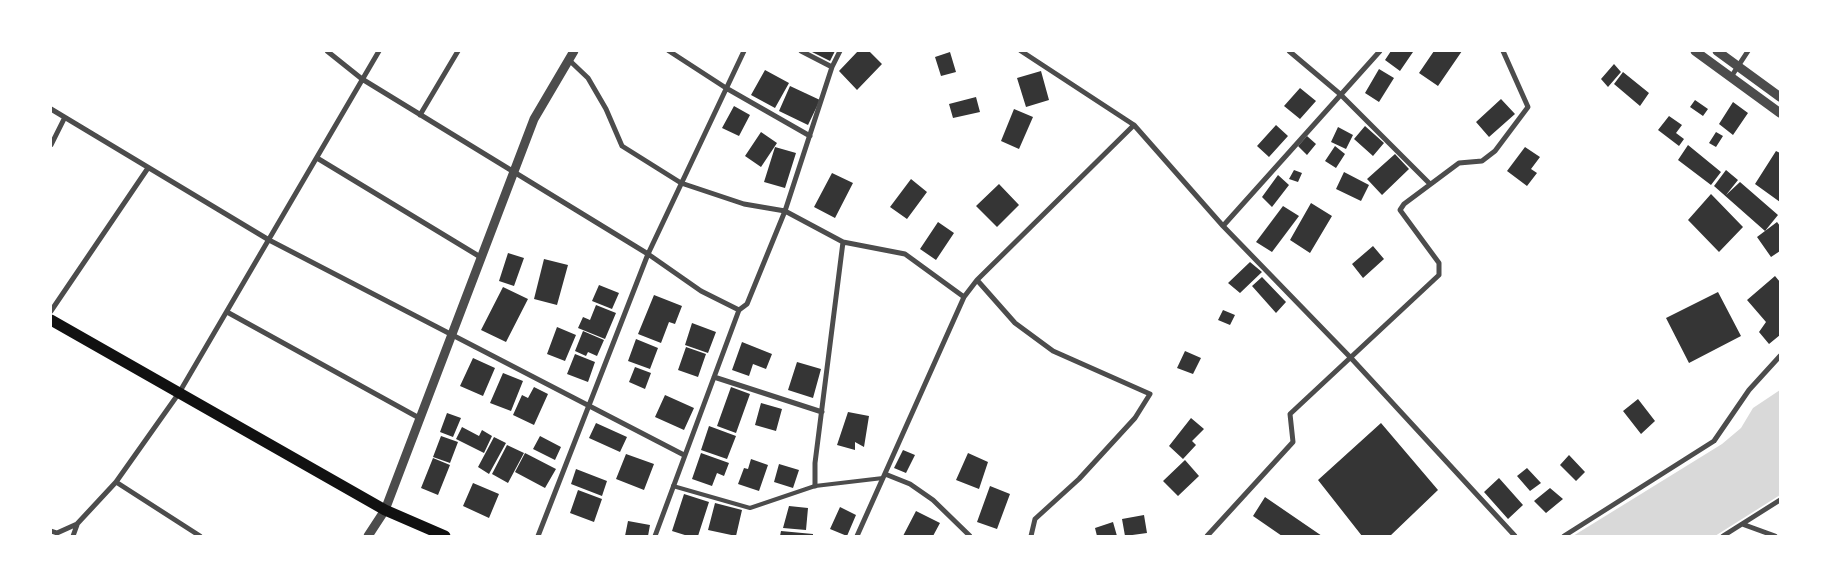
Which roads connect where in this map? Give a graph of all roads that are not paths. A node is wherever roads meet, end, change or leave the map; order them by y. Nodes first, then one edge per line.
1 (327, 51) edge
2 (378, 51) edge
3 (458, 51) edge
4 (574, 51) edge
5 (669, 51) edge
6 (744, 51) edge
7 (801, 51) edge
8 (840, 51) edge
9 (1021, 51) edge
10 (1289, 51) edge
11 (1380, 51) edge
12 (1503, 51) edge
13 (1695, 51) edge
14 (1717, 51) edge
15 (1748, 51) edge
16 (569, 60) junction
17 (832, 67) junction
18 (1738, 67) junction
19 (1731, 77) junction
20 (362, 80) junction
21 (726, 88) junction
22 (1340, 94) junction
23 (1780, 97) edge
24 (51, 109) edge
25 (1780, 113) edge
26 (420, 115) junction
27 (64, 118) junction
28 (1134, 125) junction
29 (810, 136) junction
30 (51, 146) edge
31 (317, 158) junction
32 (148, 168) junction
33 (515, 173) junction
34 (681, 182) junction
35 (1430, 184) junction
36 (785, 211) junction
37 (1223, 226) junction
38 (269, 240) junction
39 (843, 242) junction
40 (648, 254) junction
41 (482, 258) junction
42 (977, 280) junction
43 (964, 297) junction
44 (739, 310) junction
45 (51, 311) edge
46 (227, 312) junction
47 (51, 320) edge
48 (453, 334) junction
49 (1780, 356) edge
50 (1351, 358) junction
51 (714, 377) junction
52 (179, 393) junction
53 (589, 406) junction
54 (822, 412) junction
55 (421, 419) junction
56 (684, 454) junction
57 (884, 476) junction
58 (116, 482) junction
59 (673, 486) junction
60 (815, 486) junction
61 (1780, 500) edge
62 (385, 510) junction
63 (77, 524) junction
64 (1742, 524) junction
65 (51, 531) edge
66 (73, 536) edge
67 (200, 536) edge
68 (368, 536) edge
69 (445, 536) edge
70 (538, 536) edge
71 (655, 536) edge
72 (857, 536) edge
73 (970, 536) edge
74 (1031, 536) edge
75 (1206, 536) edge
76 (1515, 536) edge
77 (1564, 536) edge
78 (1723, 536) edge
79 (1775, 536) edge

1 - 20 street
2 - 20 street
3 - 26 street
4 - 16 street
5 - 21 street
6 - 21 street
7 - 17 street
8 - 17 street
9 - 28 street
10 - 22 street
11 - 22 street
12 - 35 street
13 - 19 street
14 - 18 street
15 - 18 street
16 - 33 street
16 - 34 street
17 - 29 street
18 - 19 street
18 - 23 street
19 - 25 street
20 - 26 street
20 - 31 street
21 - 29 street
21 - 34 street
22 - 35 street
22 - 37 street
24 - 27 street
26 - 33 street
27 - 30 street
27 - 32 street
28 - 37 street
28 - 42 street
29 - 36 street
31 - 38 street
31 - 41 street
32 - 38 street
32 - 45 street
33 - 40 street
33 - 41 street
34 - 36 street
34 - 40 street
35 - 50 street
36 - 39 street
36 - 44 street
37 - 50 street
38 - 46 street
38 - 48 street
39 - 43 street
39 - 54 street
40 - 44 street
40 - 53 street
41 - 48 street
42 - 43 street
42 - 74 street
43 - 57 street
44 - 51 street
46 - 52 street
46 - 55 street
47 - 52 main road
48 - 53 street
48 - 55 street
49 - 77 street
50 - 75 street
50 - 76 street
51 - 54 street
51 - 56 street
52 - 58 street
52 - 62 main road
53 - 56 street
53 - 70 street
54 - 60 street
55 - 62 street
56 - 59 street
57 - 60 lane
57 - 72 street
57 - 73 street
58 - 63 street
58 - 67 street
59 - 60 lane
59 - 71 street
61 - 64 street
62 - 68 street
62 - 69 main road
63 - 65 street
63 - 66 street
64 - 78 street
64 - 79 street

